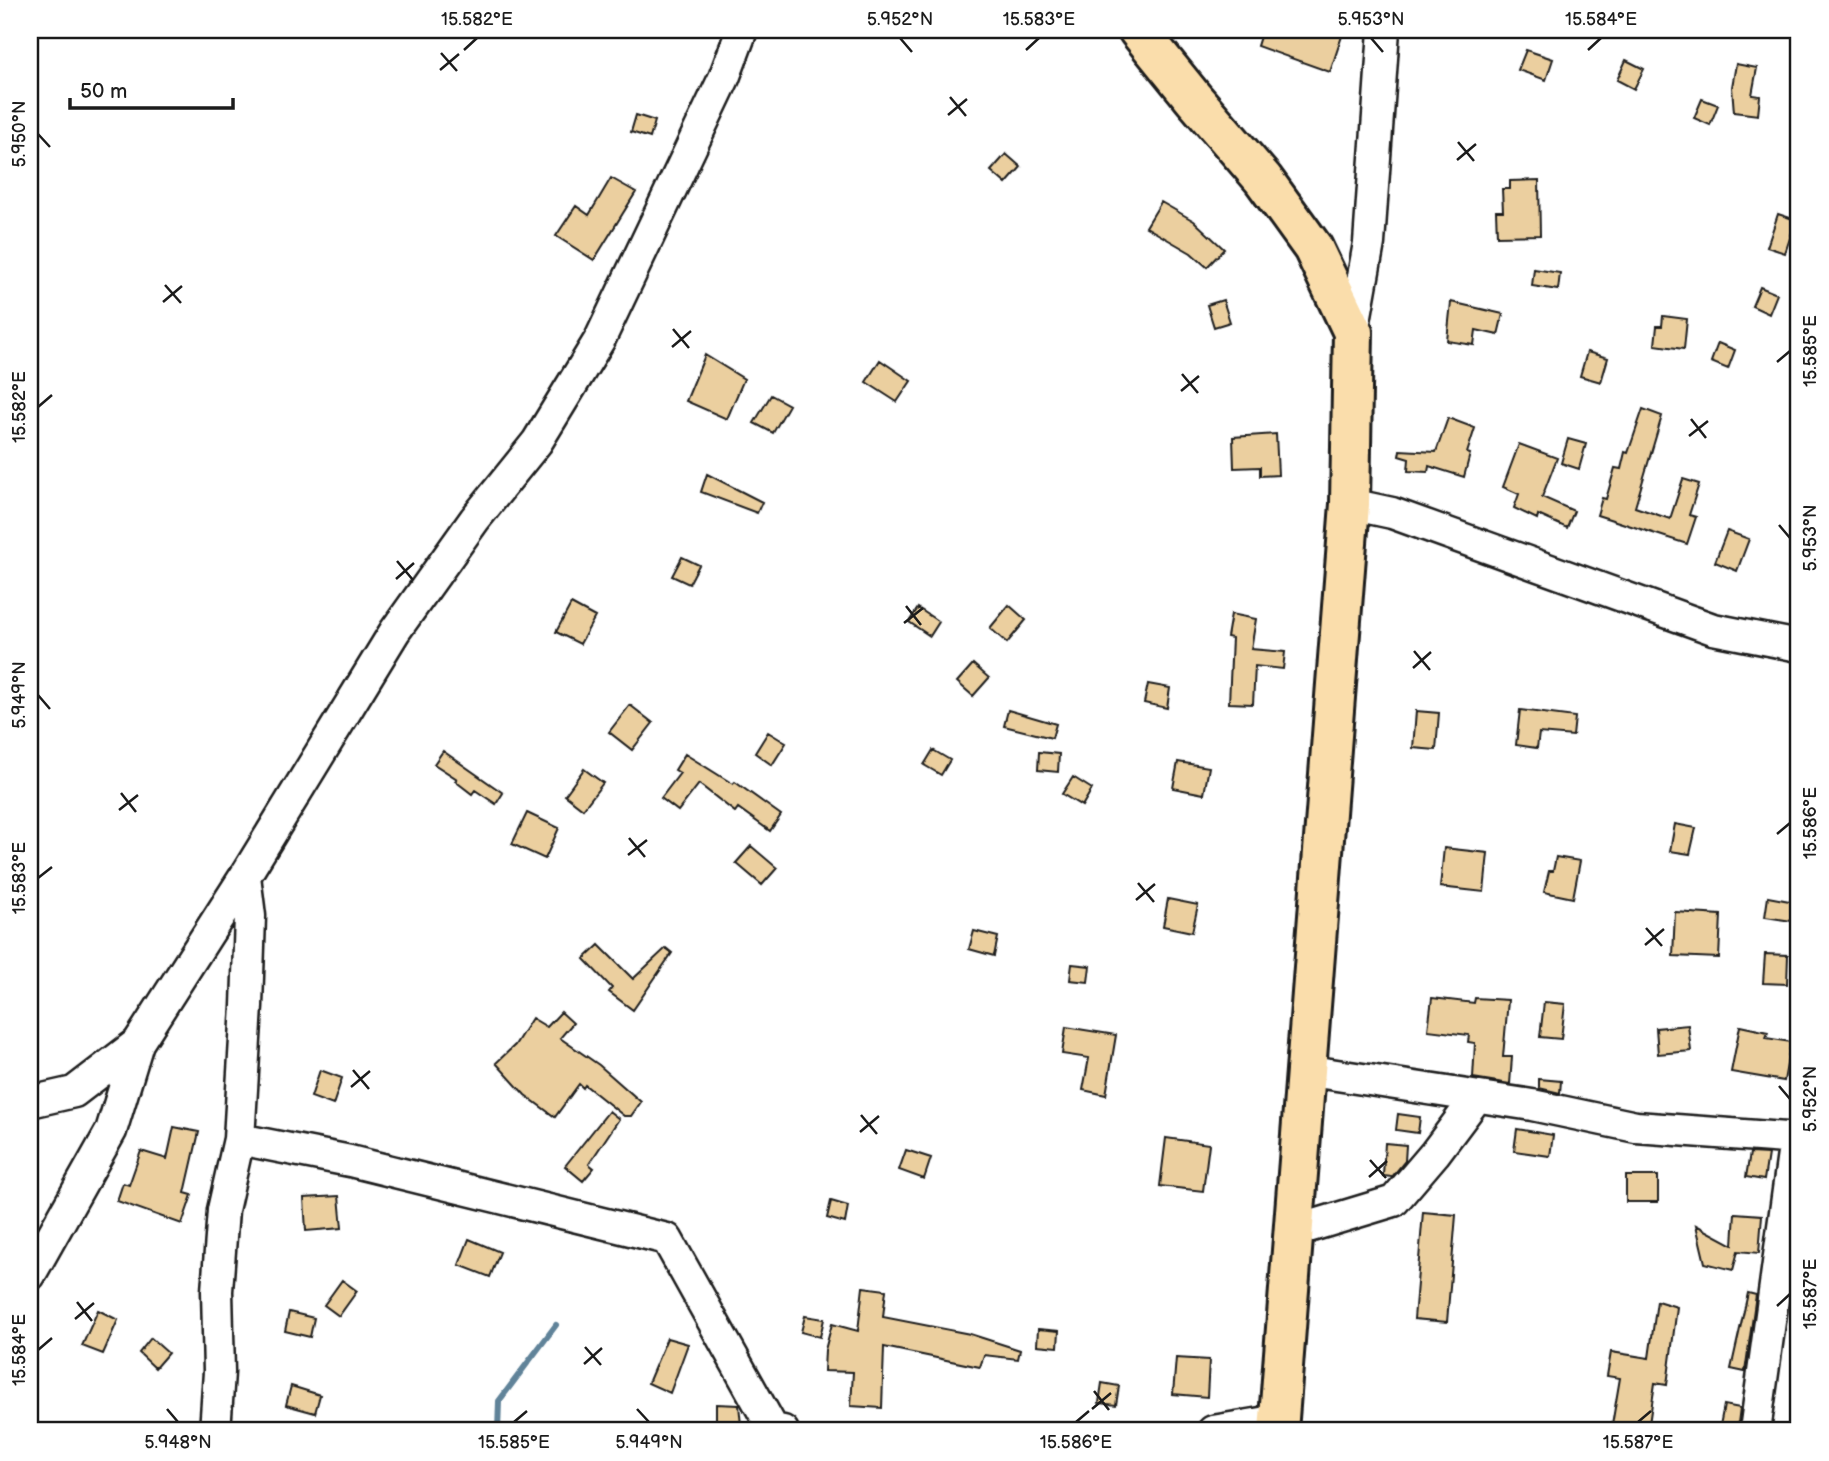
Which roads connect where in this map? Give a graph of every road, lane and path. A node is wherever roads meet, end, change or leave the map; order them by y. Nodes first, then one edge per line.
1 (742, 30) edge
2 (1138, 30) edge
3 (1384, 30) edge
4 (1353, 332) junction
5 (1350, 504) junction
6 (1799, 646) edge
7 (245, 876) junction
8 (138, 1043) junction
9 (1304, 1070) junction
10 (1478, 1097) junction
11 (30, 1102) edge
12 (239, 1139) junction
13 (1797, 1139) edge
14 (1295, 1231) junction
15 (30, 1275) edge
16 (1278, 1426) edge
17 (215, 1431) edge
18 (777, 1431) edge
19 (1213, 1431) edge
20 (1755, 1431) edge

1 - 7 street
2 - 4 main road
3 - 4 street
4 - 5 main road
5 - 6 street
5 - 9 main road
7 - 8 street
7 - 12 street
8 - 11 street
8 - 15 street
9 - 10 street
9 - 14 main road
10 - 13 street
10 - 14 street
12 - 17 street
12 - 18 street
13 - 20 street
14 - 16 main road
16 - 19 street

